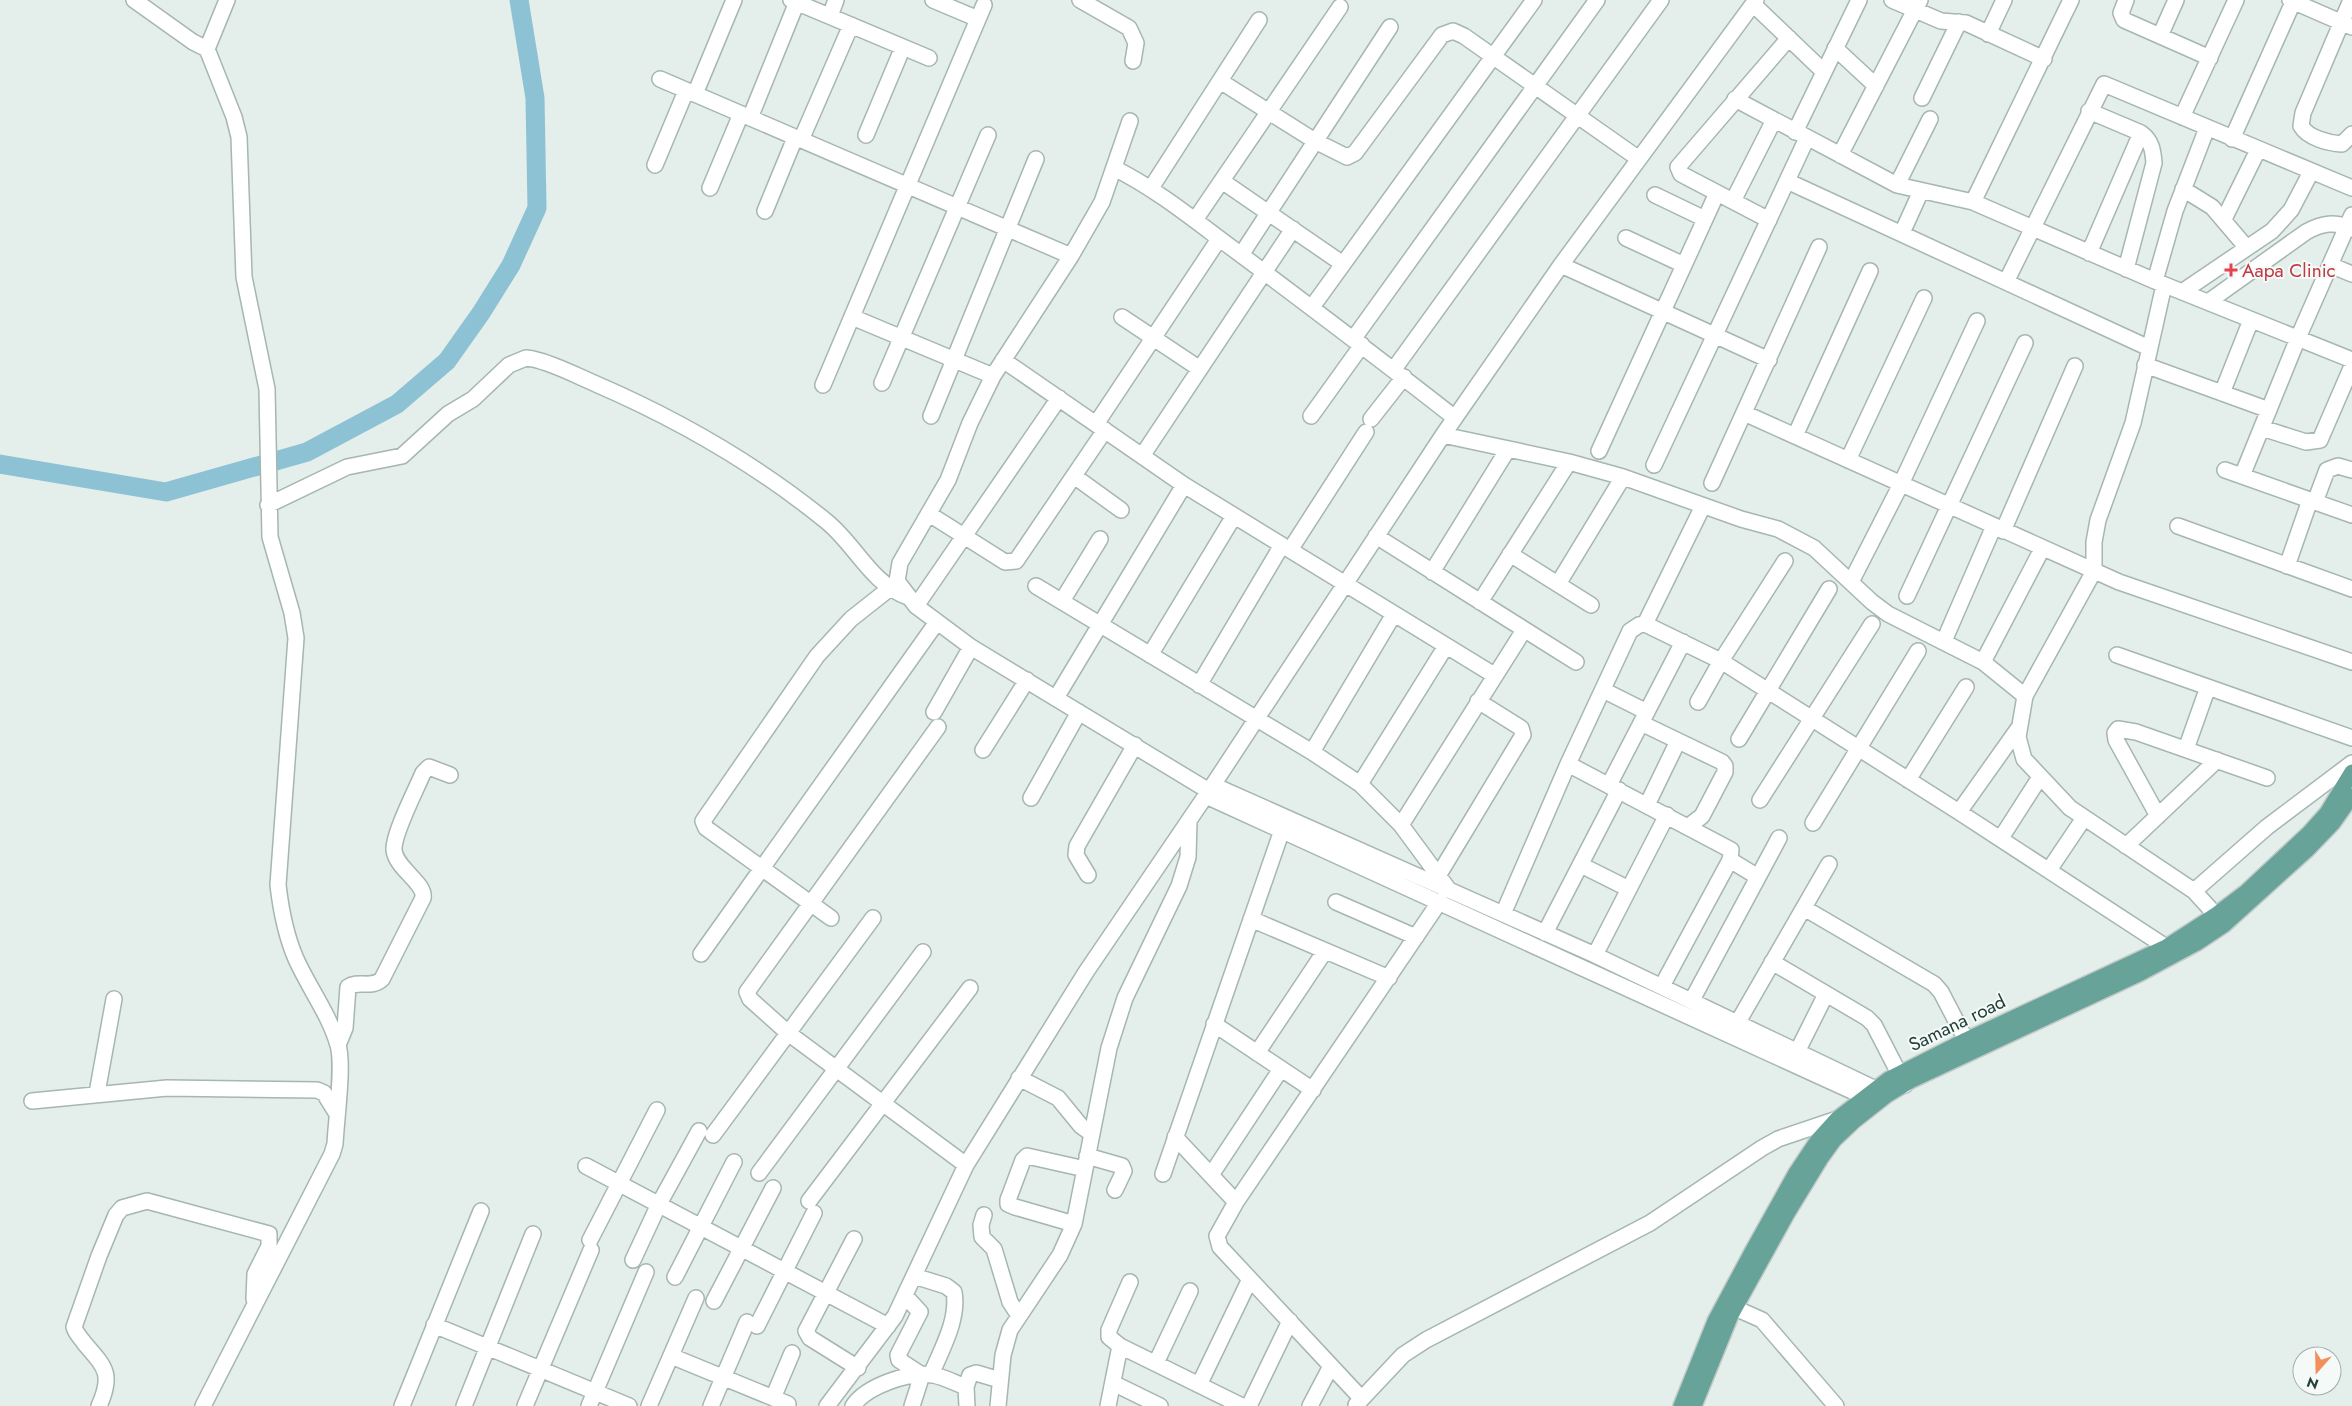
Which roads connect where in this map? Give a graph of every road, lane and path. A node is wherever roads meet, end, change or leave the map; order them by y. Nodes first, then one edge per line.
1 (134, 0) edge
2 (228, 0) edge
3 (734, 0) edge
4 (836, 0) edge
5 (933, 0) edge
6 (1534, 0) edge
7 (1596, 0) edge
8 (1661, 0) edge
9 (1859, 0) edge
10 (1892, 0) edge
11 (2004, 0) edge
12 (2071, 0) edge
13 (2126, 0) edge
14 (2176, 0) edge
15 (2236, 0) edge
16 (2351, 0) edge
17 (794, 1) edge
18 (2293, 1) edge
19 (1090, 2) edge
20 (1754, 2) edge
21 (984, 5) dead end
22 (1918, 6) edge
23 (1340, 7) dead end
24 (830, 16) junction
25 (978, 19) junction
26 (1259, 20) dead end
27 (1960, 22) junction
28 (2347, 24) edge
29 (851, 25) junction
30 (1390, 27) dead end
31 (1988, 34) junction
32 (2160, 36) junction
33 (1788, 38) junction
34 (903, 47) junction
35 (1834, 48) junction
36 (207, 49) junction
37 (1493, 56) junction
38 (929, 58) dead end
39 (2044, 58) junction
40 (2210, 58) junction
41 (1133, 61) dead end
42 (1823, 72) junction
43 (660, 79) dead end
44 (1220, 81) junction
45 (1535, 86) junction
46 (1876, 86) junction
47 (690, 92) junction
48 (1922, 98) dead end
49 (1735, 99) junction
50 (2089, 111) junction
51 (1270, 112) junction
52 (746, 116) junction
53 (1578, 116) junction
54 (2182, 117) junction
55 (1774, 120) junction
56 (1930, 120) dead end
57 (1130, 121) dead end
58 (2207, 128) junction
59 (2142, 133) junction
60 (2352, 134) edge
61 (866, 135) dead end
62 (988, 135) dead end
63 (1801, 135) junction
64 (798, 139) junction
65 (2232, 139) junction
66 (1315, 141) junction
67 (2258, 150) junction
68 (1840, 155) junction
69 (1036, 159) dead end
70 (1639, 159) junction
71 (655, 165) dead end
72 (2311, 172) junction
73 (1132, 177) junction
74 (1222, 181) junction
75 (1787, 182) junction
76 (1897, 185) junction
77 (908, 186) junction
78 (710, 188) dead end
79 (2352, 188) edge
80 (2183, 189) junction
81 (1717, 192) junction
82 (1921, 192) junction
83 (1655, 195) dead end
84 (1733, 201) junction
85 (1973, 202) junction
86 (957, 207) junction
87 (765, 211) dead end
88 (1269, 212) junction
89 (1705, 219) junction
90 (2224, 219) junction
91 (1195, 220) junction
92 (1769, 220) junction
93 (2350, 224) edge
94 (2032, 227) junction
95 (1007, 229) junction
96 (1293, 229) junction
97 (1902, 233) junction
98 (1626, 238) dead end
99 (1219, 239) junction
100 (1819, 247) dead end
101 (2247, 248) junction
102 (2089, 253) junction
103 (1241, 255) junction
104 (1071, 256) junction
105 (1343, 264) junction
106 (1561, 265) junction
107 (1684, 265) junction
108 (2330, 265) junction
109 (2126, 269) junction
110 (1263, 271) junction
111 (1870, 271) dead end
112 (2352, 274) edge
113 (2006, 282) junction
114 (2159, 283) junction
115 (2182, 292) junction
116 (1924, 298) dead end
117 (2208, 302) junction
118 (1312, 307) junction
119 (1663, 310) junction
120 (852, 317) junction
121 (1122, 318) dead end
122 (2251, 320) junction
123 (1977, 321) dead end
124 (1715, 334) junction
125 (901, 337) junction
126 (2298, 338) junction
127 (1153, 339) junction
128 (1358, 342) junction
129 (2025, 343) dead end
130 (2149, 348) junction
131 (954, 359) junction
132 (1003, 360) junction
133 (1769, 360) junction
134 (2352, 360) edge
135 (2145, 365) junction
136 (2075, 366) dead end
137 (2352, 366) edge
138 (1200, 369) junction
139 (1399, 373) junction
140 (993, 376) junction
141 (882, 382) dead end
142 (823, 385) dead end
143 (2347, 391) edge
144 (2222, 393) junction
145 (1059, 398) junction
146 (2269, 410) junction
147 (1744, 413) junction
148 (931, 416) dead end
149 (1311, 416) dead end
150 (1454, 418) junction
151 (1101, 427) junction
152 (2262, 428) junction
153 (1443, 434) junction
154 (1795, 436) junction
155 (1508, 449) junction
156 (1599, 451) dead end
157 (1142, 456) junction
158 (1848, 460) junction
159 (1569, 462) junction
160 (1654, 465) dead end
161 (2225, 470) dead end
162 (2352, 470) edge
163 (1074, 476) junction
164 (2242, 476) junction
165 (1623, 478) junction
166 (1712, 483) dead end
167 (1901, 484) junction
168 (1184, 485) junction
169 (268, 500) junction
170 (2312, 501) junction
171 (1703, 506) junction
172 (1949, 506) junction
173 (1121, 510) dead end
174 (929, 514) junction
175 (2352, 515) edge
176 (1234, 516) junction
177 (2178, 526) dead end
178 (1998, 529) junction
179 (963, 535) junction
180 (1376, 536) junction
181 (1100, 539) dead end
182 (1286, 548) junction
183 (2042, 549) junction
184 (1510, 554) junction
185 (1785, 561) dead end
186 (2287, 566) junction
187 (2094, 571) junction
188 (1432, 572) junction
189 (1851, 582) junction
190 (884, 584) junction
191 (1346, 584) junction
192 (1558, 584) junction
193 (1036, 586) dead end
194 (1829, 589) dead end
195 (2352, 589) edge
196 (1907, 596) dead end
197 (1062, 601) junction
198 (912, 602) junction
199 (1480, 602) junction
200 (1591, 605) dead end
201 (1394, 614) junction
202 (937, 622) junction
203 (1099, 624) junction
204 (1645, 624) junction
205 (1872, 624) dead end
206 (1524, 630) junction
207 (1944, 641) junction
208 (1683, 642) junction
209 (1446, 646) junction
210 (972, 647) junction
211 (1918, 650) dead end
212 (1150, 655) junction
213 (2117, 655) dead end
214 (1721, 660) junction
215 (1576, 662) dead end
216 (1983, 662) junction
217 (2352, 662) edge
218 (1494, 675) junction
219 (1027, 680) junction
220 (1199, 685) junction
221 (1966, 687) dead end
222 (2208, 687) junction
223 (1603, 690) junction
224 (1768, 691) junction
225 (2025, 696) junction
226 (1056, 698) junction
227 (1478, 701) junction
228 (1698, 702) dead end
229 (934, 712) dead end
230 (1079, 712) junction
231 (1644, 717) junction
232 (1256, 720) junction
233 (1812, 720) junction
234 (2020, 726) junction
235 (938, 727) dead end
236 (2352, 738) edge
237 (1739, 739) dead end
238 (1678, 741) junction
239 (1135, 745) junction
240 (1859, 749) junction
241 (2186, 749) junction
242 (983, 750) dead end
243 (1312, 752) junction
244 (2217, 760) junction
245 (2352, 763) edge
246 (1568, 764) junction
247 (2352, 772) edge
248 (450, 775) dead end
249 (2040, 777) junction
250 (2267, 778) dead end
251 (1908, 780) junction
252 (1360, 784) junction
253 (1614, 788) junction
254 (1209, 790) junction
255 (2352, 796) edge
256 (1031, 798) dead end
257 (1760, 800) dead end
258 (1647, 805) junction
259 (1959, 812) junction
260 (1667, 815) junction
261 (2158, 816) junction
262 (2084, 818) junction
263 (1189, 821) junction
264 (1813, 823) dead end
265 (1401, 825) junction
266 (1689, 826) junction
267 (1282, 830) junction
268 (1780, 838) dead end
269 (2001, 838) junction
270 (2126, 846) junction
271 (1730, 860) junction
272 (1829, 864) dead end
273 (1581, 865) junction
274 (763, 869) junction
275 (2049, 870) junction
276 (1088, 875) dead end
277 (1438, 876) junction
278 (1758, 877) junction
279 (1629, 889) junction
280 (2194, 892) junction
281 (1444, 896) junction
282 (1336, 902) dead end
283 (809, 903) junction
284 (1804, 908) junction
285 (1503, 914) junction
286 (831, 918) dead end
287 (873, 918) dead end
288 (1251, 919) junction
289 (2220, 920) junction
290 (1545, 933) junction
291 (1416, 937) junction
292 (2166, 947) junction
293 (1325, 951) junction
294 (923, 952) dead end
295 (701, 954) dead end
296 (1595, 955) junction
297 (1772, 962) junction
298 (1389, 978) junction
299 (1662, 986) junction
300 (970, 988) dead end
301 (1826, 994) junction
302 (114, 999) dead end
303 (1692, 1000) junction
304 (1738, 1022) junction
305 (1214, 1024) junction
306 (788, 1033) junction
307 (1966, 1040) junction
308 (338, 1045) junction
309 (1798, 1050) junction
310 (1257, 1053) junction
311 (835, 1068) junction
312 (1281, 1069) junction
313 (1019, 1078) junction
314 (1902, 1079) junction
315 (1313, 1090) junction
316 (97, 1093) junction
317 (1876, 1095) junction
318 (32, 1101) dead end
319 (883, 1103) junction
320 (657, 1110) dead end
321 (337, 1114) junction
322 (1837, 1119) junction
323 (1092, 1134) junction
324 (1175, 1137) junction
325 (734, 1162) dead end
326 (1086, 1162) junction
327 (966, 1165) junction
328 (586, 1166) dead end
329 (759, 1173) dead end
330 (1163, 1174) dead end
331 (1211, 1175) junction
332 (619, 1183) junction
333 (773, 1188) dead end
334 (1115, 1190) dead end
335 (1236, 1202) junction
336 (659, 1204) junction
337 (480, 1211) dead end
338 (984, 1215) dead end
339 (1074, 1224) junction
340 (701, 1227) junction
341 (533, 1234) dead end
342 (854, 1239) dead end
343 (742, 1248) junction
344 (633, 1260) dead end
345 (784, 1270) junction
346 (646, 1272) dead end
347 (914, 1276) junction
348 (675, 1277) dead end
349 (1250, 1279) junction
350 (1130, 1282) dead end
351 (1190, 1291) dead end
352 (826, 1293) junction
353 (905, 1296) junction
354 (696, 1298) dead end
355 (714, 1301) dead end
356 (254, 1303) junction
357 (1735, 1308) junction
358 (1019, 1316) junction
359 (1290, 1321) junction
360 (434, 1325) junction
361 (888, 1326) junction
362 (1120, 1346) junction
363 (488, 1348) junction
364 (792, 1353) dead end
365 (671, 1356) junction
366 (1156, 1364) junction
367 (1332, 1366) junction
368 (858, 1368) junction
369 (541, 1369) junction
370 (926, 1375) junction
371 (723, 1377) junction
372 (1000, 1380) junction
373 (1112, 1382) junction
374 (1199, 1385) junction
375 (966, 1387) junction
376 (595, 1392) junction
377 (767, 1399) edge
378 (1358, 1402) edge
379 (788, 1404) dead end
380 (99, 1406) edge
381 (203, 1406) edge
382 (402, 1406) edge
383 (464, 1406) edge
384 (525, 1406) edge
385 (589, 1406) edge
386 (629, 1406) edge
387 (649, 1406) edge
388 (711, 1406) edge
389 (827, 1406) edge
390 (852, 1406) edge
391 (912, 1406) edge
392 (967, 1406) edge
393 (998, 1406) edge
394 (1108, 1406) edge
395 (1160, 1406) edge
396 (1242, 1406) edge
397 (1250, 1406) edge
398 (1310, 1406) edge
399 (1681, 1406) edge
400 (1694, 1406) edge
401 (1836, 1406) edge

1 - 36 street
2 - 36 street
3 - 47 street
4 - 24 street
5 - 25 street
6 - 37 street
7 - 45 street
8 - 53 street
9 - 35 street
10 - 22 street
11 - 31 street
12 - 39 street
13 - 32 street
14 - 32 street
15 - 40 street
16 - 28 street
17 - 24 street
17 - 52 street
18 - 28 street
18 - 65 street
19 - 41 street
20 - 33 street
20 - 70 street
21 - 25 street
22 - 27 street
22 - 46 street
23 - 51 street
24 - 29 street
25 - 77 street
26 - 44 street
27 - 31 street
27 - 48 street
28 - 60 street
29 - 34 street
29 - 64 street
30 - 66 street
31 - 39 street
32 - 40 street
33 - 42 street
33 - 49 street
34 - 38 street
34 - 61 street
35 - 42 street
35 - 46 street
36 - 169 street
37 - 45 street
37 - 66 street
37 - 105 street
39 - 85 street
40 - 54 street
42 - 63 street
43 - 47 street
44 - 51 street
44 - 73 street
45 - 53 street
45 - 128 street
46 - 68 street
47 - 52 street
47 - 71 street
49 - 55 street
49 - 81 street
50 - 54 street
50 - 59 street
50 - 94 street
51 - 66 street
51 - 74 street
52 - 64 street
52 - 78 street
53 - 70 street
53 - 139 street
54 - 58 street
55 - 63 street
55 - 84 street
56 - 76 street
57 - 73 street
58 - 65 street
58 - 80 street
59 - 102 street
59 - 109 street
62 - 86 street
63 - 68 street
63 - 75 street
64 - 77 street
64 - 87 street
65 - 67 street
66 - 88 street
67 - 72 street
67 - 90 street
68 - 76 street
69 - 95 street
70 - 106 street
72 - 79 street
72 - 101 street
73 - 91 street
73 - 104 street
74 - 88 street
74 - 91 street
75 - 92 street
75 - 97 street
76 - 82 street
77 - 86 street
77 - 120 street
80 - 90 street
80 - 114 street
81 - 84 street
81 - 89 street
82 - 85 street
82 - 97 street
83 - 89 street
84 - 92 street
85 - 94 street
86 - 95 street
86 - 125 street
88 - 96 street
88 - 103 street
89 - 107 street
90 - 101 street
91 - 99 street
92 - 124 street
93 - 108 street
93 - 117 street
94 - 102 street
94 - 113 street
95 - 104 street
95 - 131 street
96 - 105 street
96 - 110 street
97 - 113 street
98 - 107 street
99 - 103 street
99 - 127 street
100 - 133 street
101 - 115 street
102 - 109 street
103 - 110 street
104 - 132 street
105 - 118 street
106 - 119 street
106 - 150 street
107 - 119 street
108 - 112 street
108 - 126 street
109 - 114 street
110 - 118 street
110 - 138 street
111 - 154 street
113 - 130 street
114 - 115 street
114 - 130 street
115 - 117 street
116 - 158 street
117 - 122 street
118 - 128 street
119 - 124 street
119 - 156 street
120 - 125 street
120 - 142 street
121 - 127 street
122 - 126 street
122 - 144 street
123 - 167 street
124 - 133 street
124 - 160 street
125 - 131 street
125 - 141 street
126 - 134 street
126 - 146 street
127 - 138 street
127 - 151 street
128 - 139 street
128 - 149 street
129 - 172 street
130 - 135 street
131 - 140 street
131 - 148 street
132 - 140 street
132 - 145 street
133 - 147 street
135 - 144 street
135 - 187 street
136 - 178 street
137 - 143 street
138 - 157 street
139 - 150 street
139 - 182 street
140 - 174 street
143 - 152 street
144 - 146 street
145 - 151 street
145 - 179 street
146 - 152 street
147 - 154 street
147 - 166 street
150 - 153 street
151 - 157 street
151 - 163 street
152 - 164 street
153 - 155 street
153 - 180 street
154 - 158 street
155 - 159 street
155 - 188 street
157 - 168 street
158 - 167 street
159 - 165 street
159 - 184 street
161 - 164 street
162 - 170 street
163 - 173 street
163 - 179 street
164 - 170 street
165 - 171 street
165 - 192 street
167 - 172 street
167 - 189 street
168 - 176 street
168 - 203 street
169 - 190 street
169 - 308 street
170 - 175 street
170 - 186 street
171 - 189 street
171 - 204 street
172 - 178 street
172 - 196 street
174 - 179 street
174 - 198 street
176 - 182 street
176 - 212 street
177 - 186 street
178 - 183 street
178 - 207 street
179 - 198 street
180 - 188 street
180 - 191 street
181 - 197 street
182 - 191 street
182 - 220 street
183 - 187 street
183 - 216 street
184 - 192 street
184 - 199 street
185 - 214 street
186 - 195 street
187 - 217 street
187 - 225 street
188 - 199 street
189 - 207 street
190 - 198 street
190 - 274 street
191 - 201 street
191 - 232 street
192 - 200 street
193 - 197 street
194 - 224 street
197 - 203 street
198 - 202 street
199 - 206 street
201 - 209 street
201 - 243 street
202 - 210 street
202 - 274 street
203 - 212 street
203 - 226 street
204 - 208 street
204 - 223 street
205 - 233 street
206 - 215 street
206 - 218 street
207 - 216 street
208 - 214 street
208 - 231 street
209 - 218 street
209 - 252 street
210 - 219 street
210 - 229 street
211 - 240 street
212 - 220 street
213 - 222 street
214 - 224 street
214 - 228 street
216 - 225 street
218 - 227 street
219 - 226 street
219 - 242 street
220 - 232 street
221 - 251 street
222 - 236 street
222 - 241 street
223 - 231 street
223 - 246 street
224 - 233 street
224 - 237 street
225 - 234 street
226 - 230 street
227 - 265 street
227 - 277 street
230 - 239 street
230 - 256 street
231 - 238 street
231 - 253 street
232 - 243 street
232 - 254 street
233 - 240 street
233 - 257 street
234 - 249 street
234 - 259 street
235 - 283 street
238 - 258 street
238 - 266 street
239 - 254 street
239 - 276 street
240 - 251 street
240 - 264 street
241 - 244 street
241 - 261 street
243 - 252 street
244 - 250 street
244 - 261 street
245 - 280 street
246 - 253 street
246 - 285 street
247 - 289 main road, Samana road
248 - 308 street
249 - 262 street
249 - 269 street
251 - 259 street
252 - 265 street
253 - 258 street
253 - 273 street
254 - 263 street
254 - 267 street
254 - 281 street
255 - 289 main road, Samana road
258 - 260 street
259 - 269 street
260 - 266 street
260 - 279 street
261 - 270 street
262 - 270 street
262 - 275 street
263 - 313 street
263 - 323 street
265 - 277 street
266 - 271 street
267 - 281 street
267 - 288 street
268 - 278 street
269 - 275 street
270 - 280 street
271 - 278 street
271 - 299 street
272 - 284 street
273 - 279 street
273 - 290 street
274 - 283 street
274 - 295 street
275 - 292 street
277 - 281 street
278 - 303 street
279 - 296 street
280 - 289 street
281 - 285 street
281 - 291 street
281 - 317 street
282 - 291 street
283 - 286 street
283 - 306 street
284 - 297 street
284 - 307 street
285 - 290 street
287 - 306 street
288 - 293 street
288 - 305 street
289 - 292 main road, Samana road
289 - 314 main road, Samana road
290 - 296 street
291 - 298 street
292 - 307 main road, Samana road
293 - 298 street
293 - 310 street
294 - 311 street
296 - 299 street
297 - 301 street
297 - 304 street
298 - 315 street
299 - 303 street
300 - 319 street
301 - 309 street
301 - 314 street
302 - 316 street
303 - 304 street
304 - 309 street
305 - 310 street
305 - 324 street
306 - 311 street
306 - 336 street
307 - 314 main road, Samana road
308 - 321 street
309 - 317 street
310 - 312 street
311 - 319 street
311 - 329 street
312 - 315 street
312 - 331 street
313 - 323 street
313 - 327 street
314 - 317 main road, Samana road
315 - 335 street
316 - 318 street
316 - 321 street
317 - 322 main road, Samana road
317 - 357 main road, Samana road
319 - 327 street
319 - 345 street
320 - 332 street
321 - 356 street
322 - 378 street
322 - 399 main road, Samana road
323 - 326 street
324 - 330 street
324 - 331 street
325 - 340 street
326 - 334 street
326 - 339 street
326 - 339 street
327 - 347 street
328 - 332 street
331 - 335 street
332 - 336 street
332 - 369 street
333 - 343 street
335 - 349 street
336 - 340 street
336 - 344 street
337 - 360 street
338 - 358 street
339 - 358 street
340 - 343 street
340 - 348 street
341 - 363 street
342 - 352 street
343 - 345 street
343 - 355 street
345 - 352 street
345 - 371 street
346 - 376 street
347 - 353 street
347 - 370 street
349 - 359 street
349 - 374 street
350 - 362 street
351 - 366 street
352 - 361 street
352 - 368 street
353 - 361 street
353 - 370 street
354 - 365 street
356 - 380 street
356 - 381 street
357 - 400 main road, Samana road
357 - 401 street
358 - 372 street
359 - 367 street
359 - 397 street
360 - 363 street
360 - 382 street
361 - 368 street
362 - 366 street
362 - 373 street
363 - 369 street
363 - 383 street
364 - 377 street
365 - 371 street
365 - 387 street
366 - 374 street
367 - 378 street
367 - 398 street
368 - 389 street
369 - 376 street
369 - 384 street
370 - 375 street
370 - 390 street
370 - 391 street
371 - 377 street
371 - 388 street
372 - 375 street
372 - 393 street
373 - 394 street
373 - 395 street
374 - 396 street
375 - 392 street
376 - 385 street
376 - 386 street
377 - 379 street

